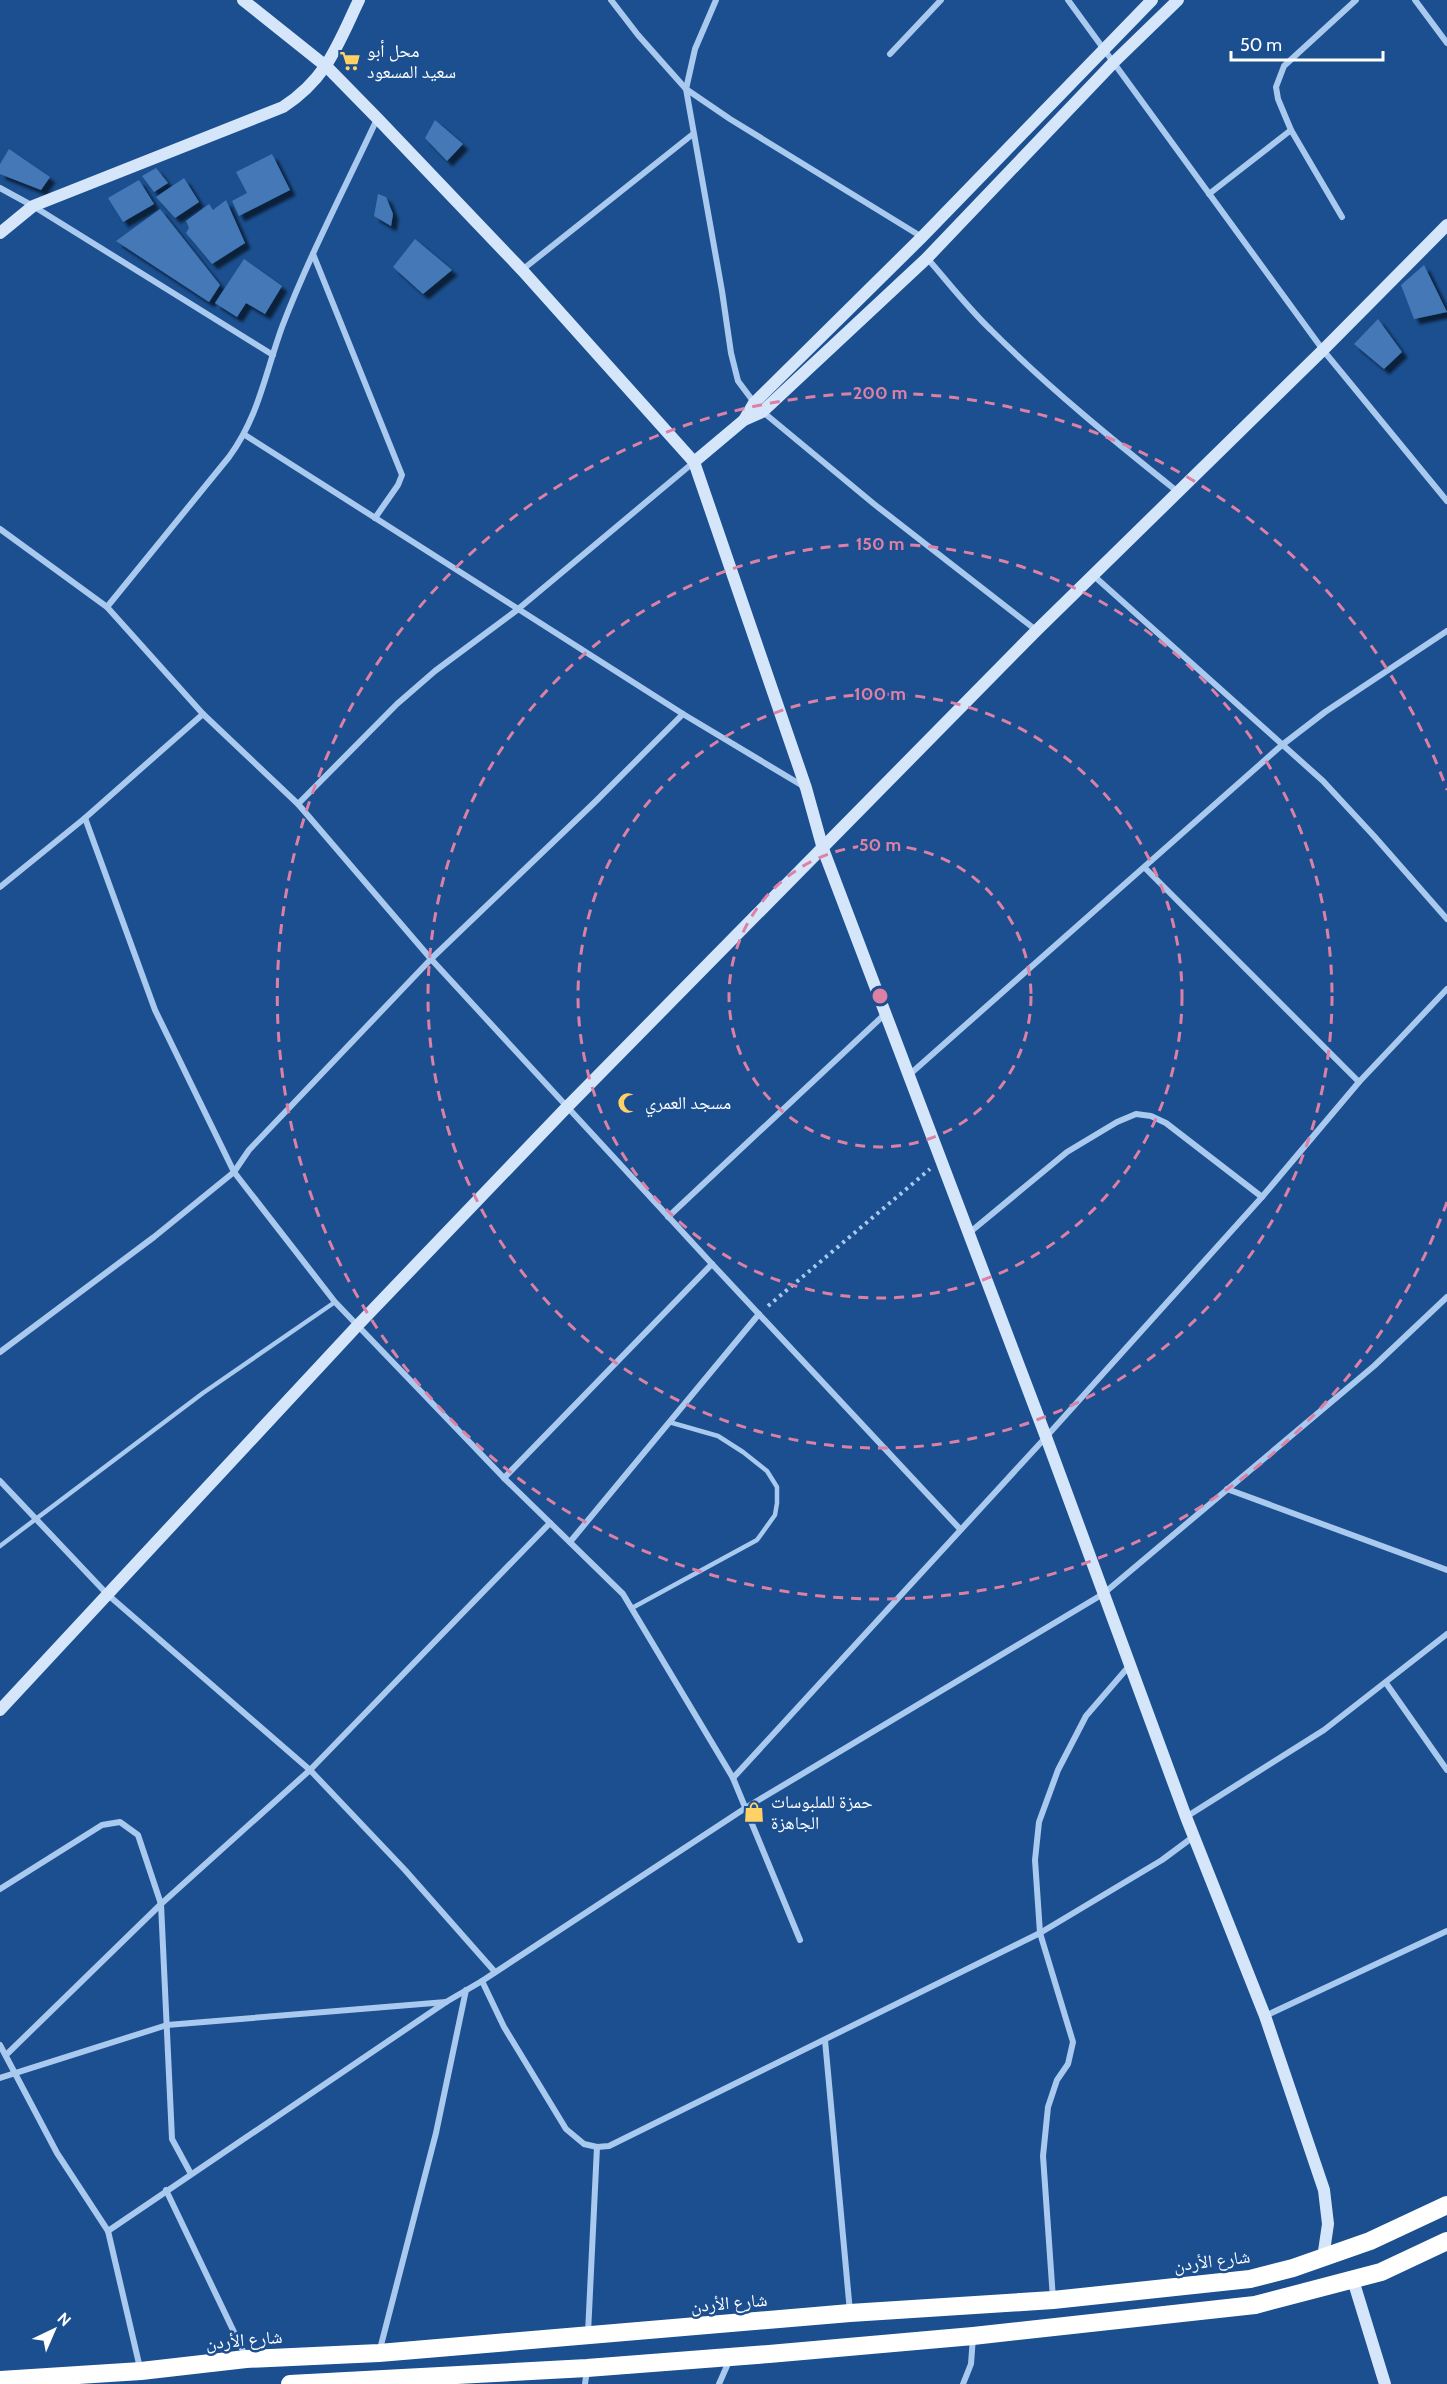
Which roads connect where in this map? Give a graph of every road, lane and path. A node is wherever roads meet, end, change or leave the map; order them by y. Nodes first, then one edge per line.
1 (243, 0) edge
2 (359, 0) edge
3 (611, 0) edge
4 (716, 0) edge
5 (941, 0) edge
6 (1068, 0) edge
7 (1152, 0) edge
8 (1178, 0) edge
9 (1356, 0) edge
10 (1415, 0) edge
11 (1447, 43) edge
12 (1103, 48) junction
13 (890, 54) dead end
14 (1114, 62) junction
15 (327, 67) junction
16 (686, 89) junction
17 (377, 118) junction
18 (1291, 130) junction
19 (693, 134) junction
20 (0, 188) edge
21 (1209, 194) junction
22 (33, 206) junction
23 (1342, 217) dead end
24 (1447, 225) edge
25 (0, 232) edge
26 (922, 237) junction
27 (314, 254) junction
28 (927, 258) junction
29 (522, 270) junction
30 (1323, 350) junction
31 (273, 355) junction
32 (758, 408) junction
33 (245, 435) junction
34 (694, 462) junction
35 (1178, 493) junction
36 (1447, 501) edge
37 (375, 518) junction
38 (0, 529) edge
39 (1094, 576) junction
40 (107, 607) junction
41 (517, 610) junction
42 (1037, 630) junction
43 (1447, 631) edge
44 (203, 714) junction
45 (683, 714) junction
46 (1282, 745) junction
47 (806, 788) junction
48 (298, 804) junction
49 (85, 818) junction
50 (824, 849) junction
51 (1145, 868) junction
52 (0, 887) edge
53 (1447, 919) edge
54 (431, 959) junction
55 (1447, 989) edge
56 (885, 1013) junction
57 (909, 1075) junction
58 (1359, 1082) junction
59 (567, 1107) junction
60 (941, 1160) junction
61 (234, 1172) junction
62 (1263, 1197) junction
63 (668, 1217) junction
64 (969, 1233) junction
65 (712, 1264) junction
66 (1447, 1297) edge
67 (335, 1302) junction
68 (759, 1314) junction
69 (358, 1324) junction
70 (0, 1352) edge
71 (669, 1422) junction
72 (1046, 1437) junction
73 (504, 1478) junction
74 (0, 1481) edge
75 (1227, 1489) junction
76 (36, 1519) junction
77 (550, 1523) junction
78 (960, 1529) junction
79 (570, 1542) junction
80 (0, 1546) edge
81 (1447, 1570) edge
82 (107, 1594) junction
83 (1103, 1594) junction
84 (632, 1608) junction
85 (1447, 1634) edge
86 (1130, 1665) junction
87 (1386, 1683) junction
88 (0, 1710) edge
89 (310, 1770) junction
90 (1447, 1770) edge
91 (733, 1778) junction
92 (747, 1807) junction
93 (1186, 1817) junction
94 (1194, 1837) junction
95 (0, 1889) edge
96 (161, 1904) junction
97 (1447, 1931) edge
98 (1040, 1933) junction
99 (800, 1941) dead end
100 (495, 1972) junction
101 (482, 1981) junction
102 (466, 1990) junction
103 (446, 2001) junction
104 (1265, 2016) junction
105 (167, 2025) junction
106 (825, 2040) junction
107 (0, 2045) edge
108 (6, 2055) junction
109 (14, 2071) junction
110 (0, 2078) edge
111 (597, 2147) junction
112 (191, 2174) junction
113 (166, 2190) junction
114 (1447, 2205) edge
115 (108, 2231) junction
116 (1447, 2241) edge
117 (1323, 2258) junction
118 (1353, 2280) junction
119 (1053, 2300) junction
120 (850, 2313) junction
121 (768, 2321) junction
122 (588, 2335) junction
123 (973, 2336) junction
124 (380, 2353) junction
125 (770, 2354) junction
126 (731, 2356) junction
127 (246, 2359) junction
128 (141, 2372) junction
129 (586, 2376) edge
130 (0, 2380) edge
131 (318, 2383) edge
132 (290, 2384) edge
133 (718, 2384) edge
134 (963, 2384) edge
135 (1384, 2384) edge

1 - 15 street
2 - 15 street
3 - 16 street
4 - 16 street
5 - 13 street
6 - 12 street
7 - 12 street
8 - 14 street
9 - 18 street
10 - 11 street
12 - 14 street
12 - 26 street
14 - 21 street
14 - 28 street
15 - 17 street
15 - 22 street
16 - 19 street
16 - 26 street
17 - 27 street
17 - 29 street
18 - 21 street
18 - 23 street
19 - 29 street
19 - 32 street
20 - 22 street
21 - 30 street
22 - 25 street
22 - 31 street
24 - 30 street
26 - 32 street
27 - 31 street
27 - 37 street
28 - 32 street
28 - 35 street
29 - 34 street
30 - 35 street
30 - 36 street
31 - 33 street
32 - 34 street
32 - 42 street
33 - 37 street
33 - 40 street
34 - 41 street
34 - 47 street
35 - 39 street
37 - 41 street
38 - 40 street
39 - 42 street
39 - 46 street
40 - 44 street
41 - 45 street
41 - 48 street
42 - 50 street
43 - 46 street
44 - 48 street
44 - 49 street
45 - 47 street
45 - 54 street
46 - 51 street
46 - 53 street
47 - 50 street
48 - 54 street
49 - 52 street
49 - 61 street
50 - 56 street
50 - 59 street
51 - 57 street
51 - 58 street
54 - 59 street
54 - 61 street
55 - 58 street
56 - 57 street
56 - 63 street
57 - 60 street
58 - 62 street
59 - 63 street
59 - 69 street
60 - 64 street
60 - 68 path
61 - 67 street
61 - 70 street
62 - 64 street
62 - 72 street
63 - 65 street
64 - 72 street
65 - 68 street
65 - 73 street
66 - 75 street
67 - 69 street
67 - 76 lane
68 - 71 street
68 - 78 street
69 - 73 street
69 - 82 street
71 - 79 street
71 - 84 lane
72 - 78 street
72 - 83 street
73 - 77 street
74 - 76 street
75 - 81 street
75 - 83 street
76 - 80 lane
76 - 82 street
77 - 79 street
77 - 89 street
78 - 91 street
79 - 84 street
82 - 88 street
82 - 89 street
83 - 86 street
83 - 92 street
84 - 91 street
85 - 87 street
86 - 93 street
86 - 98 street
87 - 90 street
87 - 93 street
89 - 96 street
89 - 100 street
91 - 92 street
92 - 99 street
92 - 100 street
93 - 94 street
94 - 98 street
94 - 104 street
95 - 96 street
96 - 105 street
96 - 108 street
97 - 104 street
98 - 106 street
98 - 119 street
100 - 101 street
101 - 102 street
101 - 111 street
102 - 103 street
102 - 124 street
103 - 105 street
103 - 112 street
104 - 117 street
105 - 109 street
105 - 112 street
106 - 111 street
106 - 120 street
107 - 108 street
108 - 109 street
109 - 110 street
109 - 115 street
111 - 122 street
112 - 113 street
113 - 115 street
113 - 127 street
114 - 117 highway, شارع الأردن
115 - 128 street
116 - 118 highway
117 - 119 highway, شارع الأردن
118 - 123 highway
118 - 135 street
119 - 120 highway, شارع الأردن
120 - 121 highway, شارع الأردن
121 - 122 highway, شارع الأردن
121 - 125 highway
122 - 124 highway, شارع الأردن
123 - 125 highway
123 - 134 street
124 - 127 highway, شارع الأردن
125 - 126 highway
126 - 129 highway
126 - 133 street
127 - 128 highway, شارع الأردن
128 - 130 highway, شارع الأردن
129 - 131 highway
131 - 132 highway

